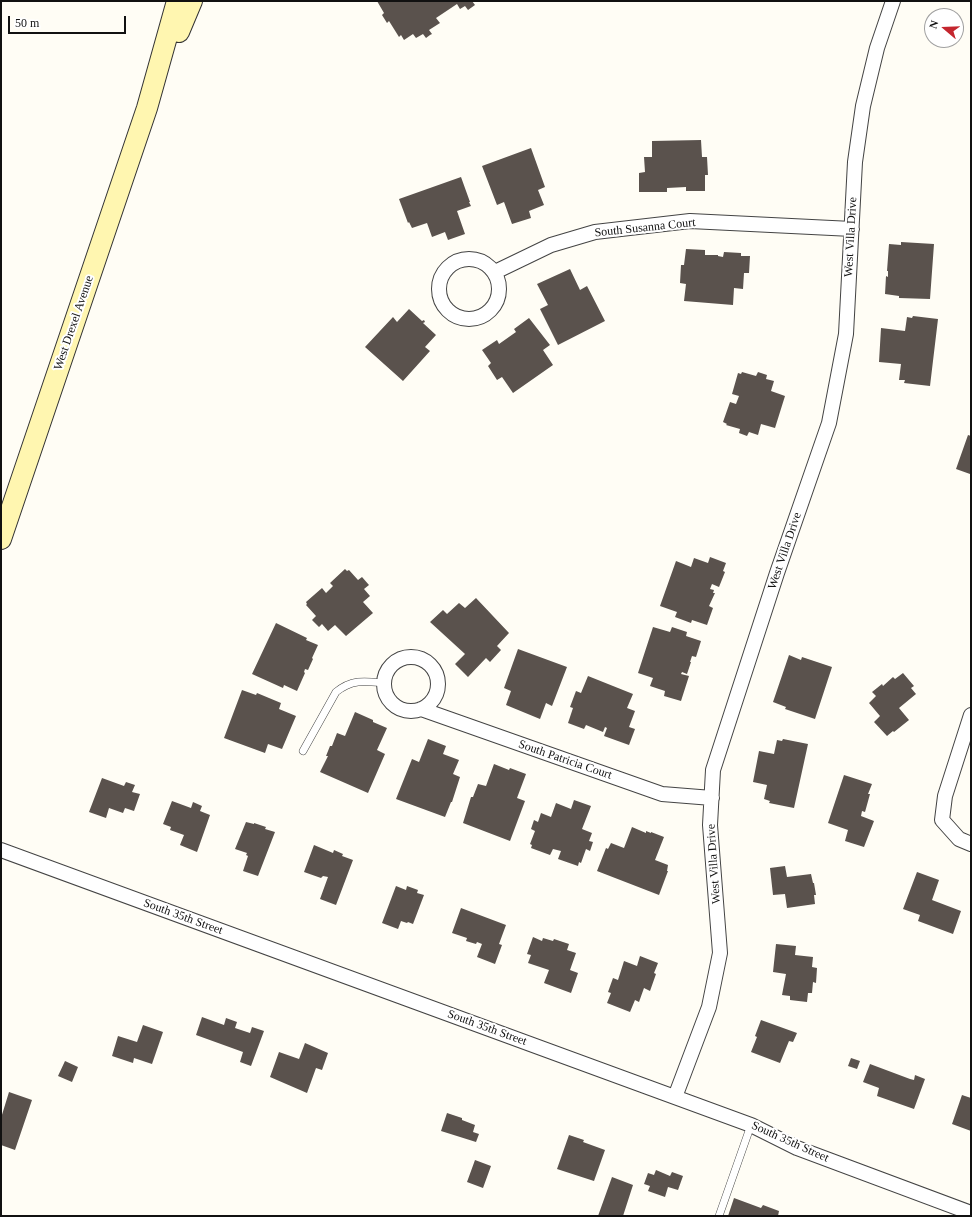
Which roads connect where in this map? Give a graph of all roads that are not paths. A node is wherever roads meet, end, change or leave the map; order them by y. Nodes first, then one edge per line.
1 (177, 1) edge
2 (192, 1) edge
3 (893, 1) edge
4 (147, 108) junction
5 (852, 229) junction
6 (495, 272) junction
7 (1, 539) edge
8 (384, 683) junction
9 (421, 709) junction
10 (971, 715) edge
11 (303, 751) dead end
12 (712, 798) junction
13 (971, 844) edge
14 (1, 850) edge
15 (675, 1097) junction
16 (751, 1125) junction
17 (971, 1213) edge
18 (719, 1216) edge

1 - 4 street, West Drexel Avenue
2 - 4 street, West Drexel Avenue
3 - 5 street, West Villa Drive
4 - 7 street, West Drexel Avenue
5 - 6 street, South Susanna Court
5 - 12 street, West Villa Drive
6 - 6 street
8 - 9 street, South Patricia Court
8 - 9 street
8 - 11 lane
9 - 12 street, South Patricia Court
10 - 13 street
12 - 15 street, West Villa Drive
14 - 15 street, South 35th Street
15 - 16 street, South 35th Street
16 - 17 street, South 35th Street
16 - 18 lane

